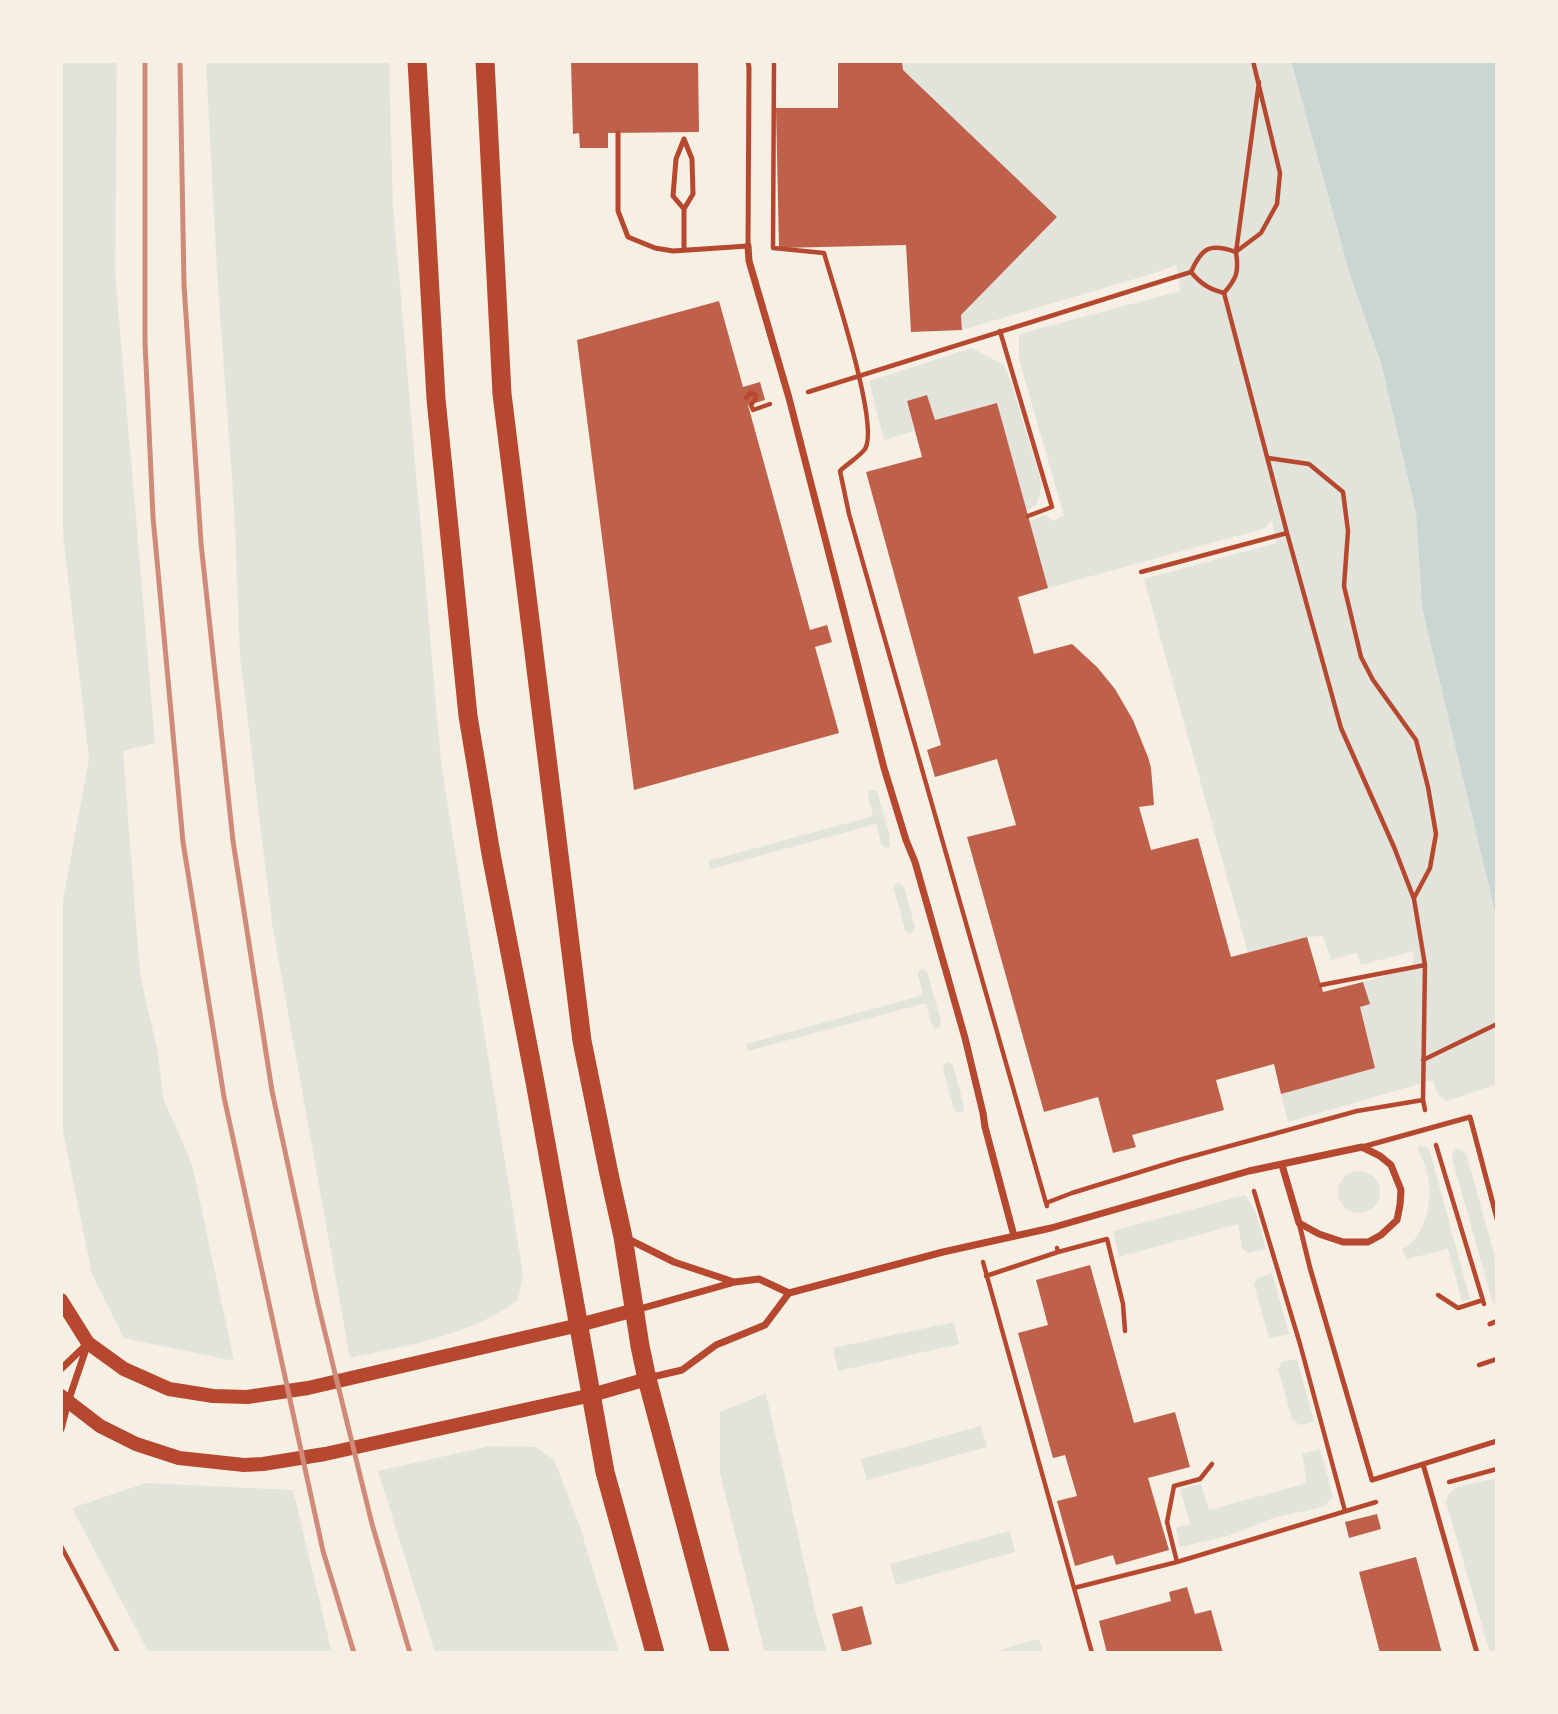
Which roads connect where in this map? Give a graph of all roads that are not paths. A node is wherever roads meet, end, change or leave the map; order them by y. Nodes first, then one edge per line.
1 (417, 61) edge
2 (485, 61) edge
3 (748, 61) edge
4 (618, 133) dead end
5 (684, 209) junction
6 (748, 246) junction
7 (684, 250) junction
8 (1362, 1147) junction
9 (1282, 1165) junction
10 (1497, 1219) edge
11 (1299, 1223) junction
12 (1014, 1236) junction
13 (623, 1237) junction
14 (735, 1283) junction
15 (789, 1293) junction
16 (61, 1300) edge
17 (635, 1310) junction
18 (579, 1325) junction
19 (88, 1343) junction
20 (61, 1369) edge
21 (647, 1379) junction
22 (592, 1395) junction
23 (64, 1399) edge
24 (61, 1429) edge
25 (1497, 1441) edge
26 (1423, 1464) junction
27 (655, 1653) edge
28 (720, 1653) edge
29 (1477, 1653) edge

1 - 18 highway
2 - 13 highway
3 - 6 lane
4 - 7 lane
5 - 5 lane
5 - 7 lane
6 - 7 lane
6 - 12 street
8 - 9 street
8 - 10 lane
8 - 11 street
9 - 11 street
9 - 12 street
11 - 26 lane
12 - 15 street
13 - 14 street
13 - 17 highway
14 - 15 street
14 - 17 street
15 - 21 street
16 - 19 main road
17 - 18 main road
17 - 21 highway
18 - 19 main road
18 - 22 highway
19 - 20 street
19 - 23 street
21 - 22 main road
21 - 28 highway
22 - 23 main road
22 - 27 highway
23 - 24 street
25 - 26 lane
26 - 29 lane

